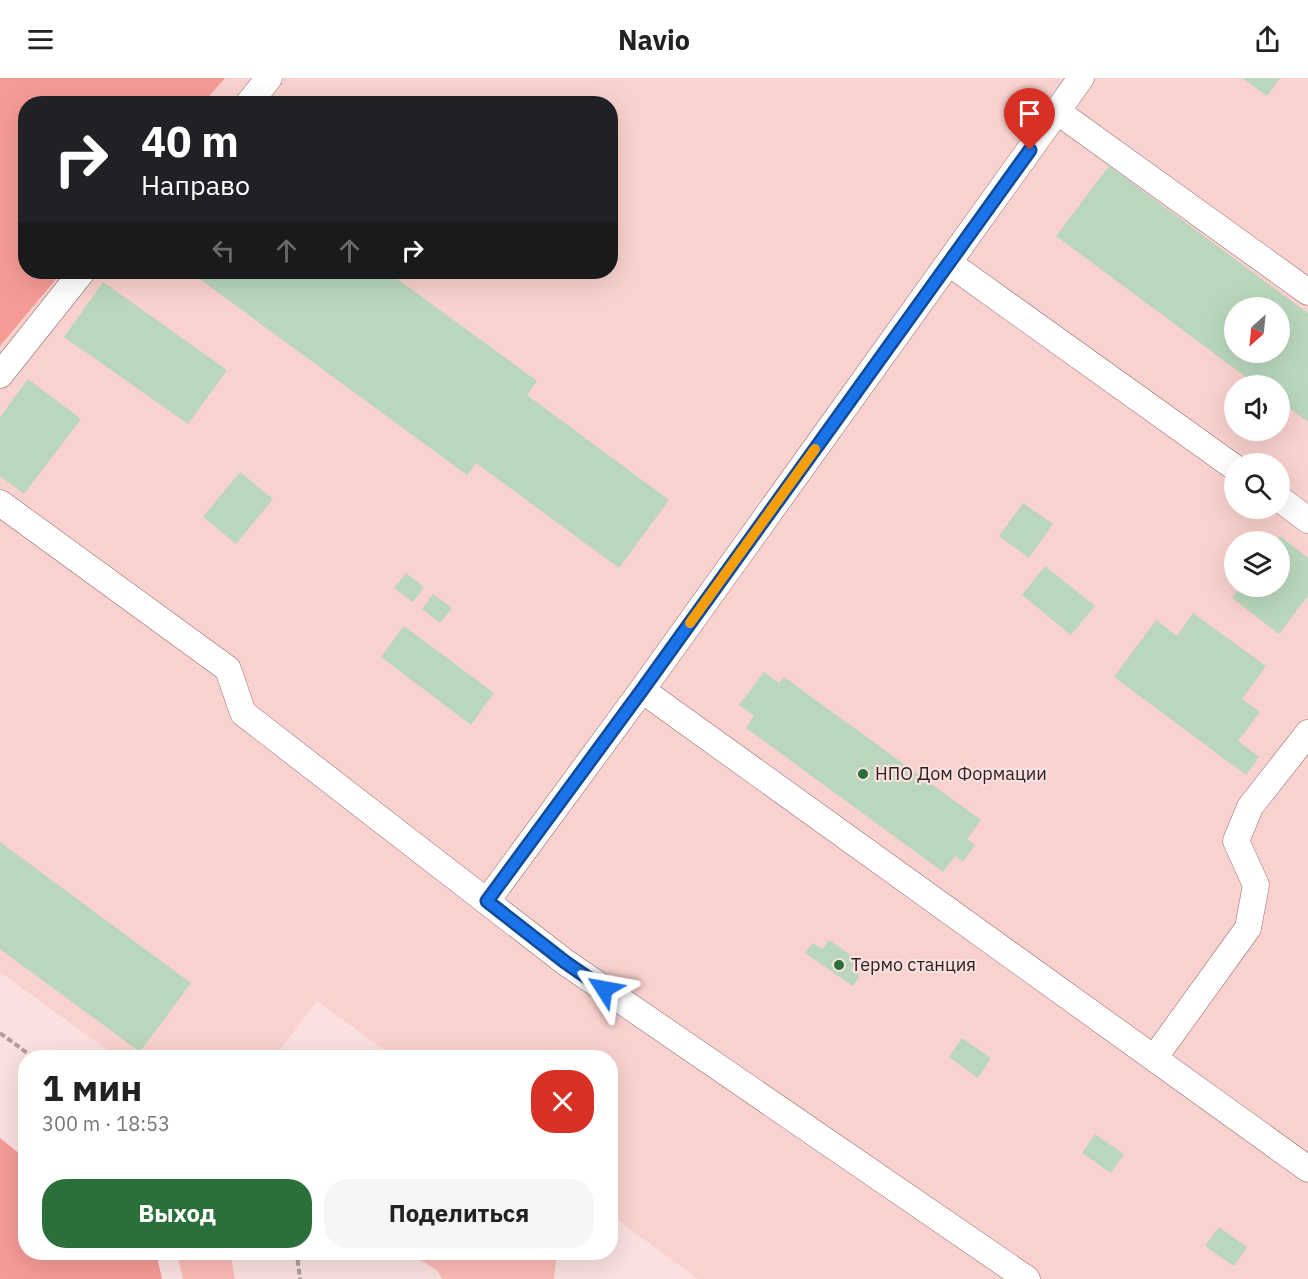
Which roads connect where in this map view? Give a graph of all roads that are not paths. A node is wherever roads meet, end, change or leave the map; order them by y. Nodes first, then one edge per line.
1 (269, 78) edge
2 (1081, 78) edge
3 (254, 96) edge
4 (1058, 112) junction
5 (949, 263) junction
6 (76, 279) edge
7 (1308, 292) edge
8 (0, 375) edge
9 (1224, 460) edge
10 (0, 503) edge
11 (1290, 507) edge
12 (1308, 520) edge
13 (642, 690) junction
14 (1308, 733) edge
15 (487, 901) junction
16 (1155, 1057) junction
17 (1308, 1169) edge
18 (1028, 1279) edge

1 - 3 lane
2 - 4 lane
4 - 5 lane
4 - 7 lane
5 - 9 lane
5 - 13 lane
6 - 8 lane
10 - 15 lane
11 - 12 lane
13 - 15 lane
13 - 16 lane
14 - 16 lane
15 - 18 lane
16 - 17 lane

